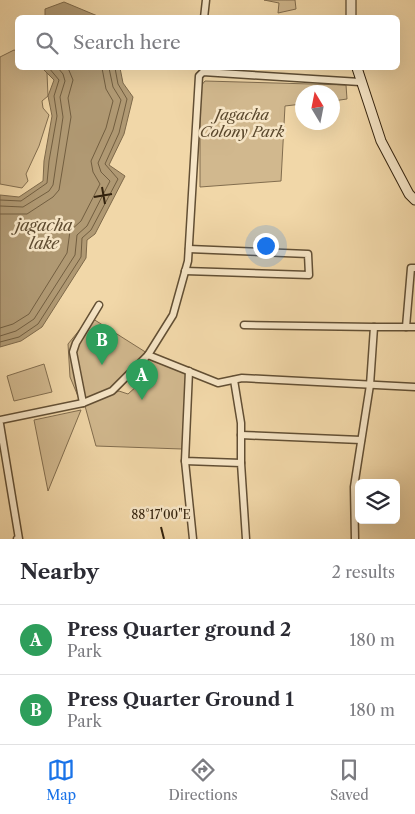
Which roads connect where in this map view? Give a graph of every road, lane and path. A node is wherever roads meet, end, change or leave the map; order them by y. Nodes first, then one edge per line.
1 (206, 0) edge
2 (351, 0) edge
3 (204, 15) edge
4 (351, 15) edge
5 (203, 70) edge
6 (357, 70) edge
7 (360, 82) junction
8 (415, 200) edge
9 (189, 249) junction
10 (415, 268) edge
11 (185, 271) junction
12 (99, 305) dead end
13 (244, 325) dead end
14 (374, 327) junction
15 (406, 327) junction
16 (415, 327) edge
17 (148, 355) junction
18 (189, 371) junction
19 (234, 380) junction
20 (370, 385) junction
21 (415, 387) edge
22 (83, 403) junction
23 (0, 422) edge
24 (241, 435) junction
25 (361, 440) junction
26 (185, 461) junction
27 (241, 463) junction
28 (17, 539) edge
29 (193, 539) edge
30 (246, 539) edge
31 (355, 539) edge

1 - 3 street
2 - 4 main road
5 - 7 street
5 - 9 street
6 - 7 main road
7 - 8 main road
9 - 11 street
9 - 11 street
10 - 15 street
11 - 17 street
12 - 22 street
13 - 14 street
14 - 15 street
14 - 20 street
15 - 16 street
17 - 18 street
17 - 22 street
18 - 19 street
18 - 26 street
19 - 20 street
19 - 24 street
20 - 21 street
20 - 25 street
22 - 23 street
23 - 28 street
24 - 25 street
24 - 27 street
25 - 31 street
26 - 27 street
26 - 29 street
27 - 30 street

